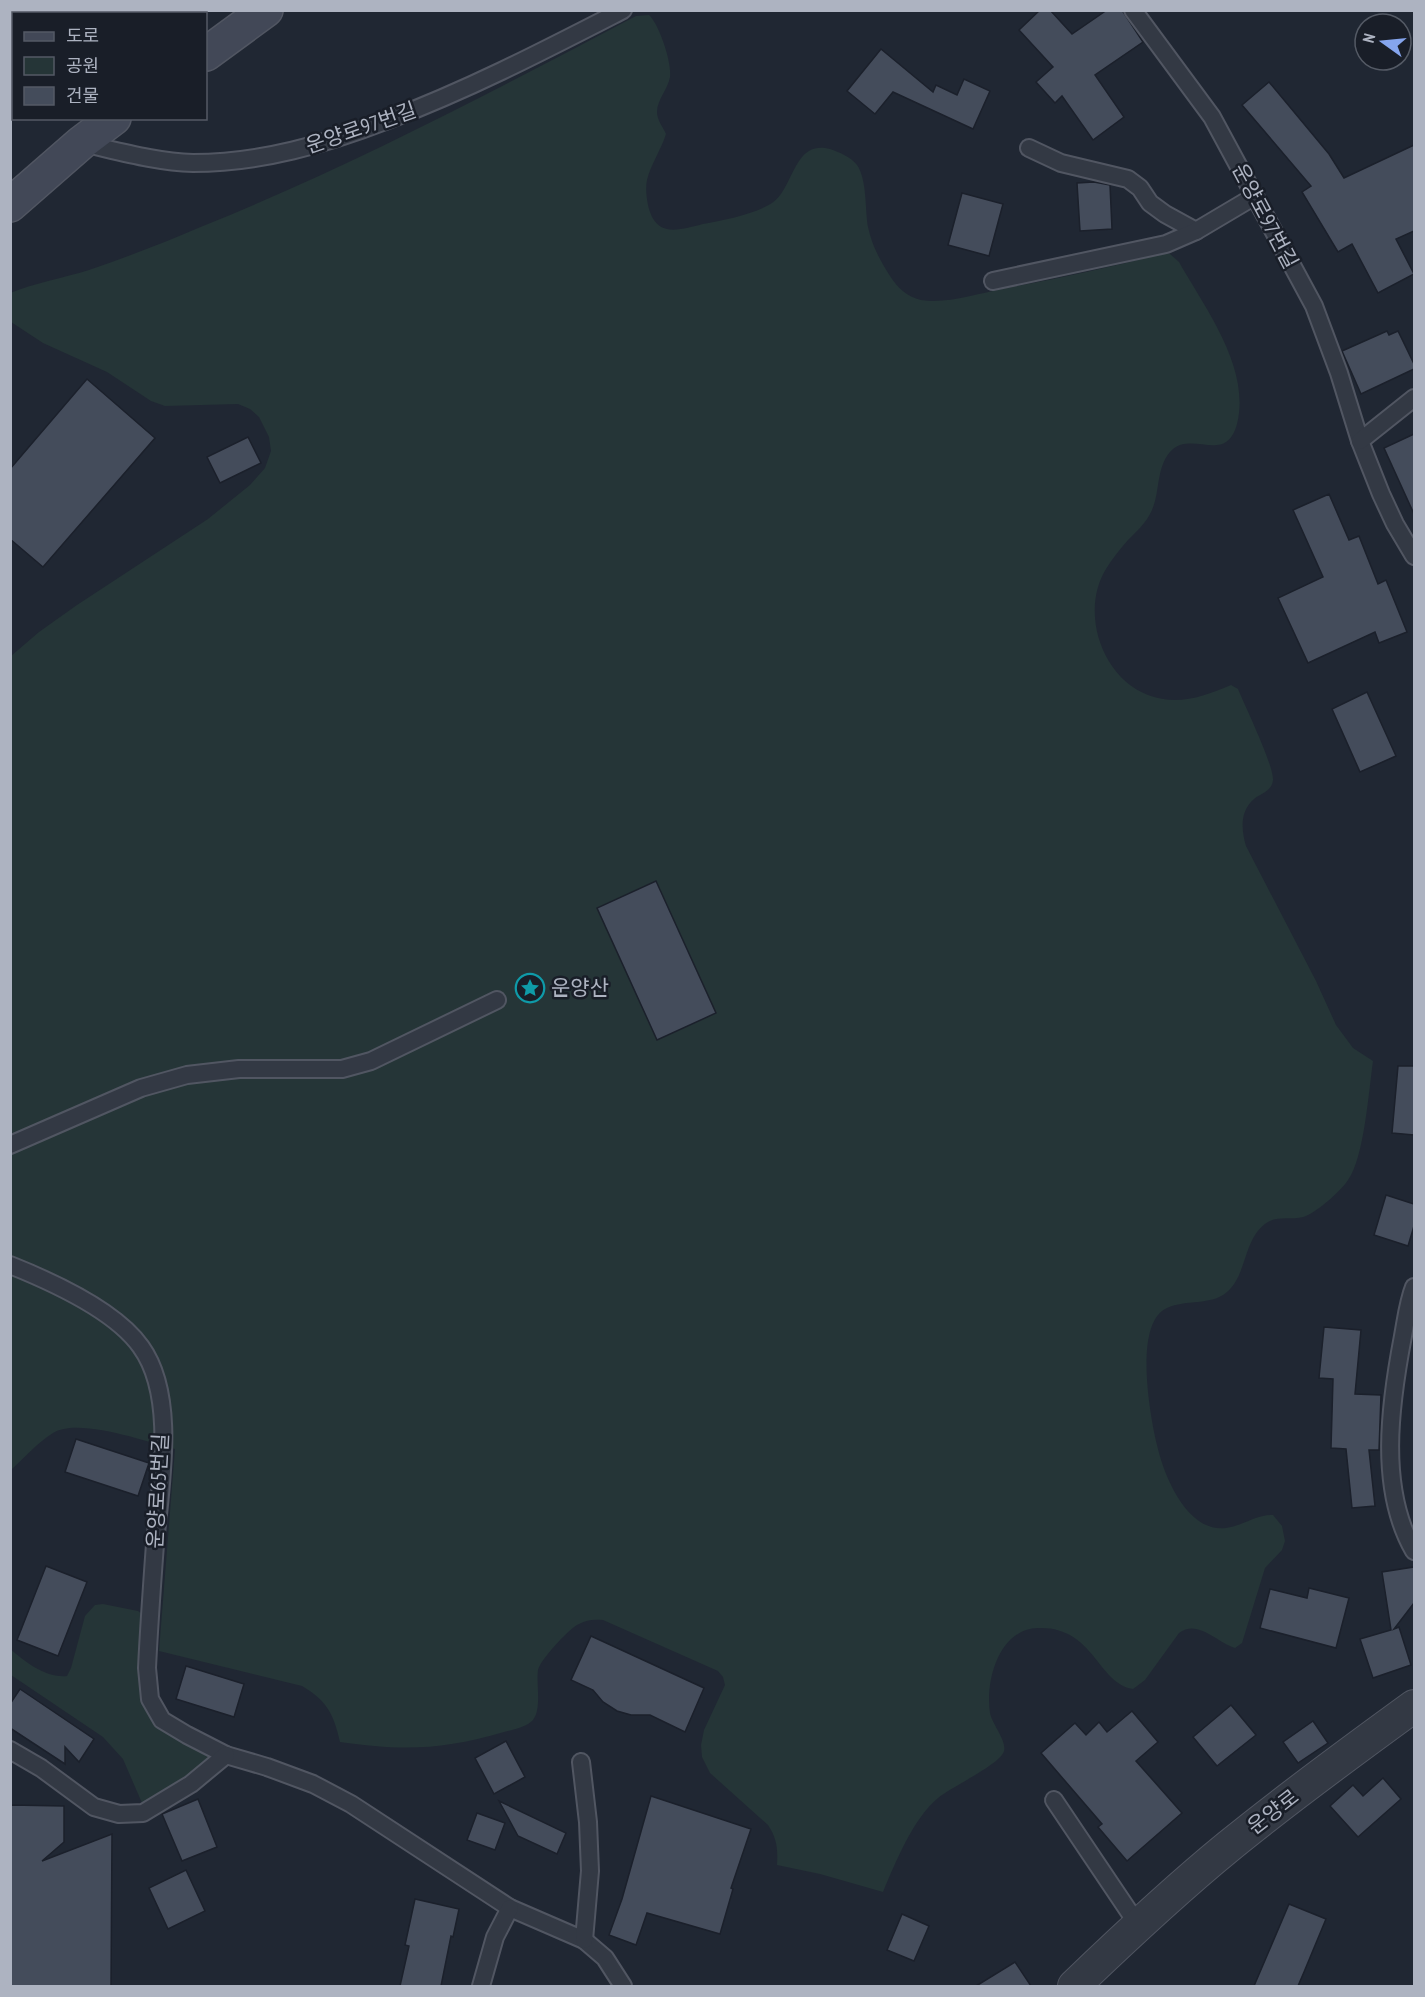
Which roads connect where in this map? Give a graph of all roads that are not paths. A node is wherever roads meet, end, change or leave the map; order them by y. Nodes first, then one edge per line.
1 (266, 10) edge
2 (623, 10) edge
3 (1132, 10) edge
4 (207, 53) edge
5 (111, 120) edge
6 (81, 143) junction
7 (1029, 147) dead end
8 (1255, 196) junction
9 (10, 205) edge
10 (1196, 231) junction
11 (993, 281) dead end
12 (1414, 398) edge
13 (1360, 441) junction
14 (1414, 556) edge
15 (497, 1000) dead end
16 (10, 1145) edge
17 (10, 1265) edge
18 (1414, 1287) edge
19 (1414, 1551) edge
20 (1414, 1706) edge
21 (10, 1749) edge
22 (226, 1755) junction
23 (581, 1762) dead end
24 (1054, 1800) dead end
25 (510, 1908) junction
26 (1138, 1925) junction
27 (584, 1940) junction
28 (481, 1986) edge
29 (623, 1986) edge
30 (1074, 1986) edge

1 - 4 main road
2 - 6 lane, 운양로97번길
3 - 8 lane, 운양로97번길
5 - 6 main road
6 - 9 main road
7 - 10 lane
8 - 10 lane
8 - 13 lane, 운양로97번길
10 - 11 lane
12 - 13 lane
13 - 14 lane, 운양로97번길
15 - 16 lane
17 - 22 lane, 운양로65번길
18 - 19 lane
20 - 26 street, 운양로
21 - 22 lane
22 - 25 lane, 운양로65번길
23 - 27 lane
24 - 26 lane
25 - 27 lane, 운양로65번길
25 - 28 lane
26 - 30 street, 운양로
27 - 29 lane, 운양로65번길

